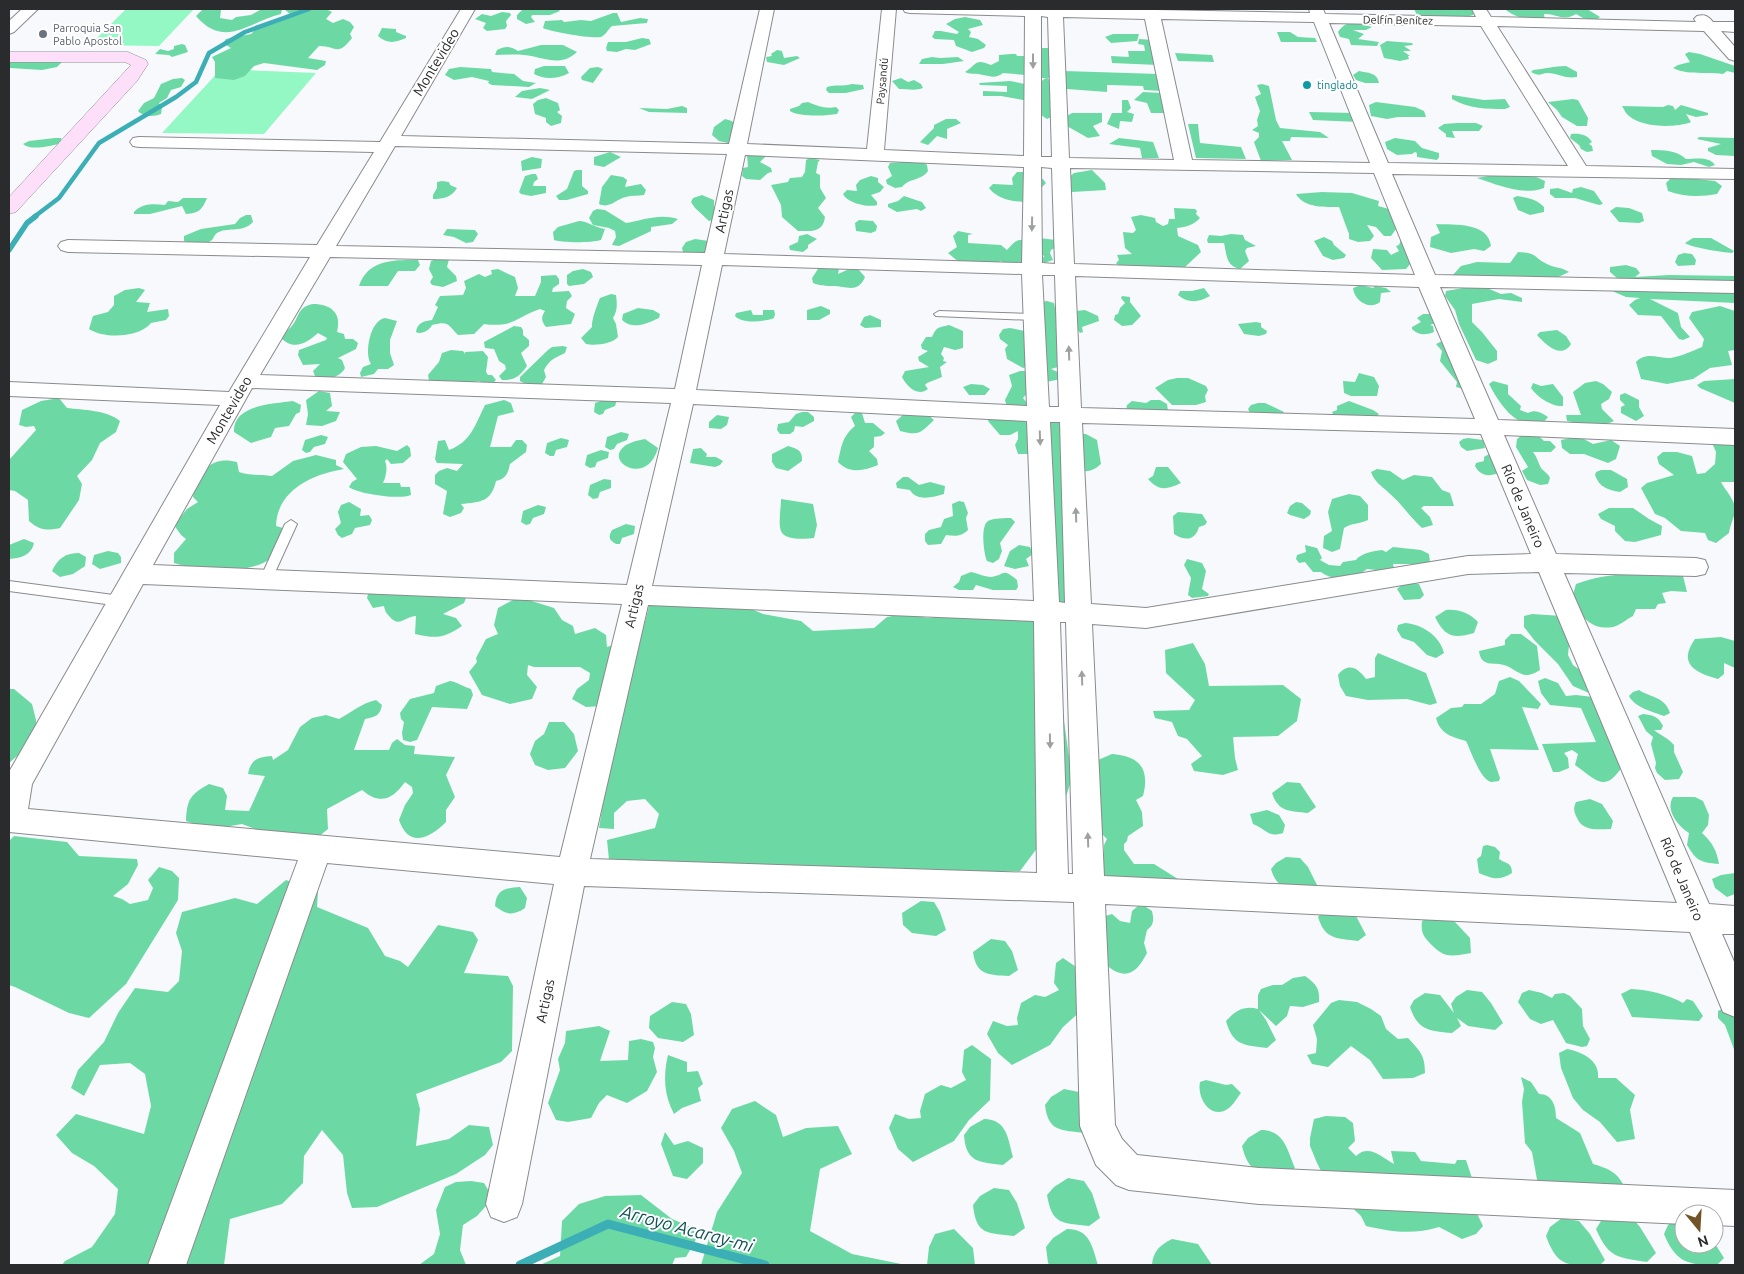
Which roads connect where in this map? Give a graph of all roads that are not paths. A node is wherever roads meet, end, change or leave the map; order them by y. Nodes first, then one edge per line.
1 (31, 9) edge
2 (468, 9) edge
3 (767, 9) edge
4 (889, 9) edge
5 (910, 9) edge
6 (1693, 9) edge
7 (1044, 12) edge
8 (1152, 14) junction
9 (1318, 14) edge
10 (1482, 16) edge
11 (1709, 27) junction
12 (1735, 27) edge
13 (9, 29) edge
14 (1735, 56) edge
15 (9, 57) edge
16 (139, 142) dead end
17 (387, 144) junction
18 (737, 149) junction
19 (875, 154) junction
20 (1033, 162) junction
21 (1062, 163) junction
22 (1184, 166) junction
23 (1379, 167) junction
24 (1580, 171) junction
25 (1735, 174) edge
26 (9, 208) edge
27 (68, 246) dead end
28 (324, 250) junction
29 (713, 259) junction
30 (1032, 269) junction
31 (1066, 270) junction
32 (1427, 282) junction
33 (1735, 287) edge
34 (939, 314) dead end
35 (1033, 317) junction
36 (9, 389) edge
37 (240, 390) junction
38 (684, 396) junction
39 (1038, 414) junction
40 (1072, 415) junction
41 (1490, 427) junction
42 (1735, 437) edge
43 (291, 524) dead end
44 (1547, 563) junction
45 (1696, 567) dead end
46 (136, 574) junction
47 (266, 579) junction
48 (9, 586) edge
49 (637, 593) junction
50 (121, 601) junction
51 (1047, 612) junction
52 (1079, 613) junction
53 (317, 848) junction
54 (572, 872) junction
55 (1053, 888) junction
56 (1090, 889) junction
57 (1698, 918) junction
58 (1735, 920) edge
59 (1735, 1001) edge
60 (504, 1204) dead end
61 (1735, 1208) edge
62 (167, 1265) edge

1 - 13 street
2 - 17 street, Montevideo
3 - 18 street, Artigas
4 - 19 street, Paysandú
5 - 7 street, Delfín Benítez
6 - 11 street
7 - 8 street, Delfín Benítez
7 -> 20 street
7 - 21 street
8 - 9 street, Delfín Benítez
8 - 22 street
9 - 10 street, Delfín Benítez
9 - 23 street, Río de Janeiro
10 - 11 street, Delfín Benítez
10 - 24 street
11 - 12 street, Delfín Benítez
11 - 14 street
15 - 26 street
16 - 17 street
17 - 18 street
17 - 28 street, Montevideo
18 - 19 street
18 - 29 street, Artigas
19 - 20 street
20 - 21 street
20 -> 30 street
21 - 22 street
21 - 31 street
22 - 23 street
23 - 24 street
23 - 32 street, Río de Janeiro
24 - 25 street
27 - 28 street
28 - 29 street
28 - 37 street, Montevideo
29 - 30 street
29 - 38 street, Artigas
30 - 31 street
30 - 35 street
31 - 32 street
40 -> 31 street
32 - 33 street
32 - 41 street, Río de Janeiro
34 - 35 lane
35 - 39 street
36 - 37 street
37 - 38 street
37 - 46 street, Montevideo
38 - 39 street
38 - 49 street, Artigas
39 - 40 street
39 -> 51 street
40 - 41 street
52 -> 40 street
41 - 42 street
41 - 44 street, Río de Janeiro
43 - 47 lane
44 - 45 street
44 - 52 street
44 - 57 street, Río de Janeiro
46 - 47 street
46 - 50 street, Montevideo
47 - 49 street
48 - 50 lane
49 - 51 street
49 - 54 street, Artigas
50 - 53 street, Montevideo
51 - 52 street
51 -> 55 street
56 -> 52 street
53 - 54 street
53 - 62 street
54 - 55 street
54 - 60 street, Artigas
55 - 56 street
56 - 57 street
56 - 61 street
57 - 58 street
57 - 59 street, Río de Janeiro

